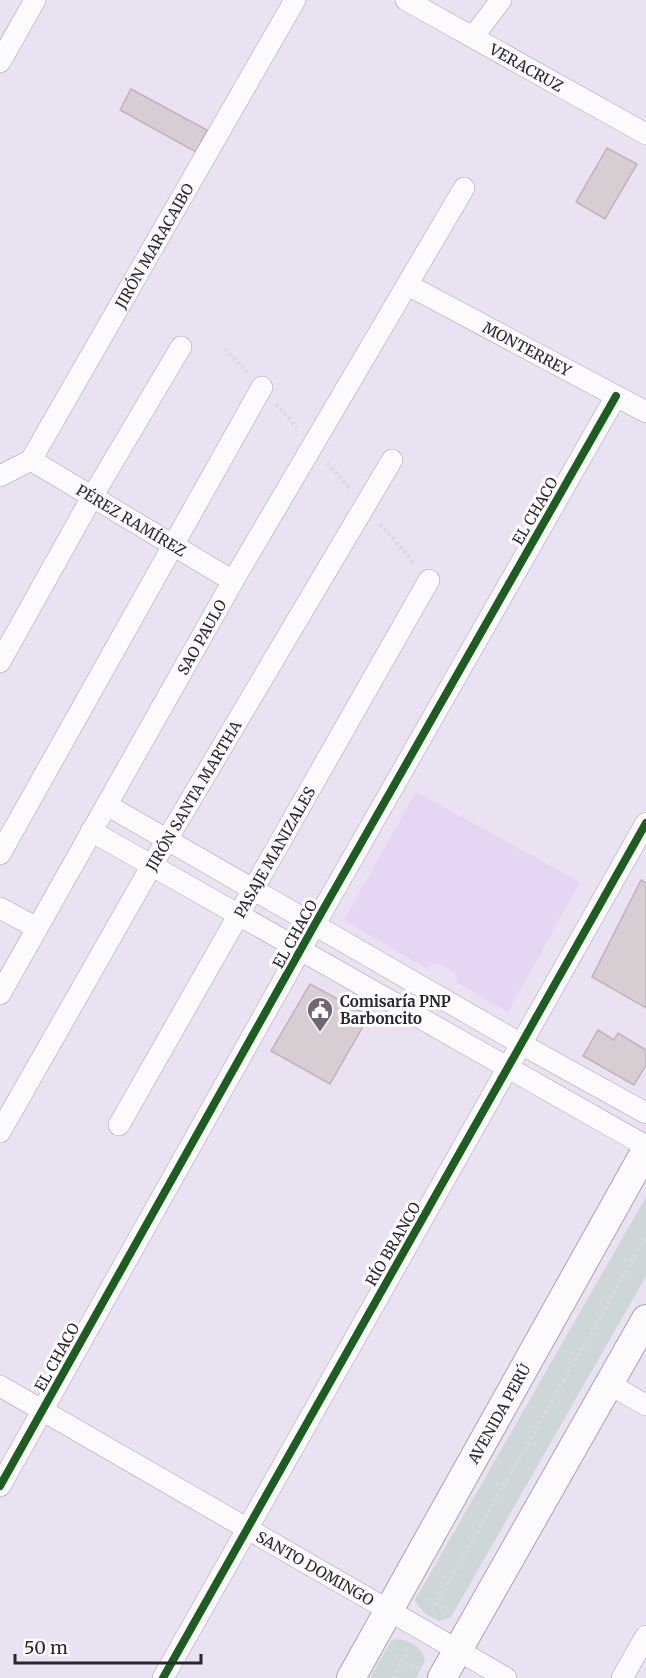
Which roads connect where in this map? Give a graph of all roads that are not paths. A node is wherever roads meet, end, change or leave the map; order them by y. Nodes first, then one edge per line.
1 (35, 0) edge
2 (295, 0) edge
3 (406, 0) edge
4 (501, 0) edge
5 (473, 38) junction
6 (0, 62) edge
7 (646, 134) edge
8 (464, 188) dead end
9 (408, 285) junction
10 (181, 346) dead end
11 (262, 387) dead end
12 (616, 396) junction
13 (646, 412) edge
14 (31, 460) junction
15 (392, 460) dead end
16 (0, 476) edge
17 (92, 497) junction
18 (173, 545) junction
19 (233, 580) junction
20 (429, 580) dead end
21 (0, 662) edge
22 (107, 805) junction
23 (646, 823) edge
24 (91, 831) junction
25 (167, 839) junction
26 (0, 854) edge
27 (152, 865) junction
28 (254, 889) junction
29 (0, 908) edge
30 (238, 915) junction
31 (315, 924) junction
32 (37, 928) junction
33 (302, 951) junction
34 (0, 994) edge
35 (521, 1044) junction
36 (508, 1068) junction
37 (646, 1113) edge
38 (119, 1125) dead end
39 (0, 1132) edge
40 (646, 1148) edge
41 (646, 1319) edge
42 (609, 1384) junction
43 (0, 1386) edge
44 (646, 1404) edge
45 (43, 1410) junction
46 (0, 1486) edge
47 (247, 1530) junction
48 (388, 1612) junction
49 (646, 1636) edge
50 (457, 1651) junction
51 (431, 1674) edge
52 (163, 1678) edge
53 (351, 1678) edge
54 (506, 1678) edge
55 (622, 1678) edge

1 - 6 street
2 - 14 street, JIRÓN MARACAIBO
3 - 5 street, VERACRUZ
4 - 5 street
5 - 7 street, VERACRUZ
8 - 9 street, SAO PAULO
9 - 12 street, MONTERREY
9 - 19 street, SAO PAULO
10 - 17 street
11 - 18 street
12 - 13 street, MONTERREY
12 - 31 street, EL CHACO
14 - 16 street
14 - 17 street, PÉREZ RAMÍREZ
15 - 25 street, JIRÓN SANTA MARTHA
17 - 18 street, PÉREZ RAMÍREZ
17 - 21 street
18 - 19 street, PÉREZ RAMÍREZ
18 - 26 street
19 - 22 street, SAO PAULO
20 - 28 street, PASAJE MANIZALES
22 - 24 street, SAO PAULO
22 - 25 street
23 - 35 street, RÍO BRANCO
24 - 27 street
24 - 32 street, SAO PAULO
25 - 27 street, JIRÓN SANTA MARTHA
25 - 28 street
27 - 30 street
27 - 39 street, JIRÓN SANTA MARTHA
28 - 30 street, PASAJE MANIZALES
28 - 31 street
29 - 32 street
30 - 33 street
30 - 38 street, PASAJE MANIZALES
31 - 33 street, EL CHACO
31 - 35 street
32 - 34 street, SAO PAULO
33 - 36 street
33 - 45 street, EL CHACO
35 - 36 street, RÍO BRANCO
35 - 37 street
36 - 40 street
36 - 47 street, RÍO BRANCO
40 - 48 main road, AVENIDA PERÚ
41 - 42 main road
42 - 44 street
42 - 50 main road
43 - 45 street, SANTO DOMINGO
45 - 46 street, EL CHACO
45 - 47 street, SANTO DOMINGO
47 - 48 street, SANTO DOMINGO
47 - 52 street, RÍO BRANCO
48 - 50 street, SANTO DOMINGO
48 - 53 main road, AVENIDA PERÚ
49 - 55 street
50 - 51 main road
50 - 54 street, SANTO DOMINGO

